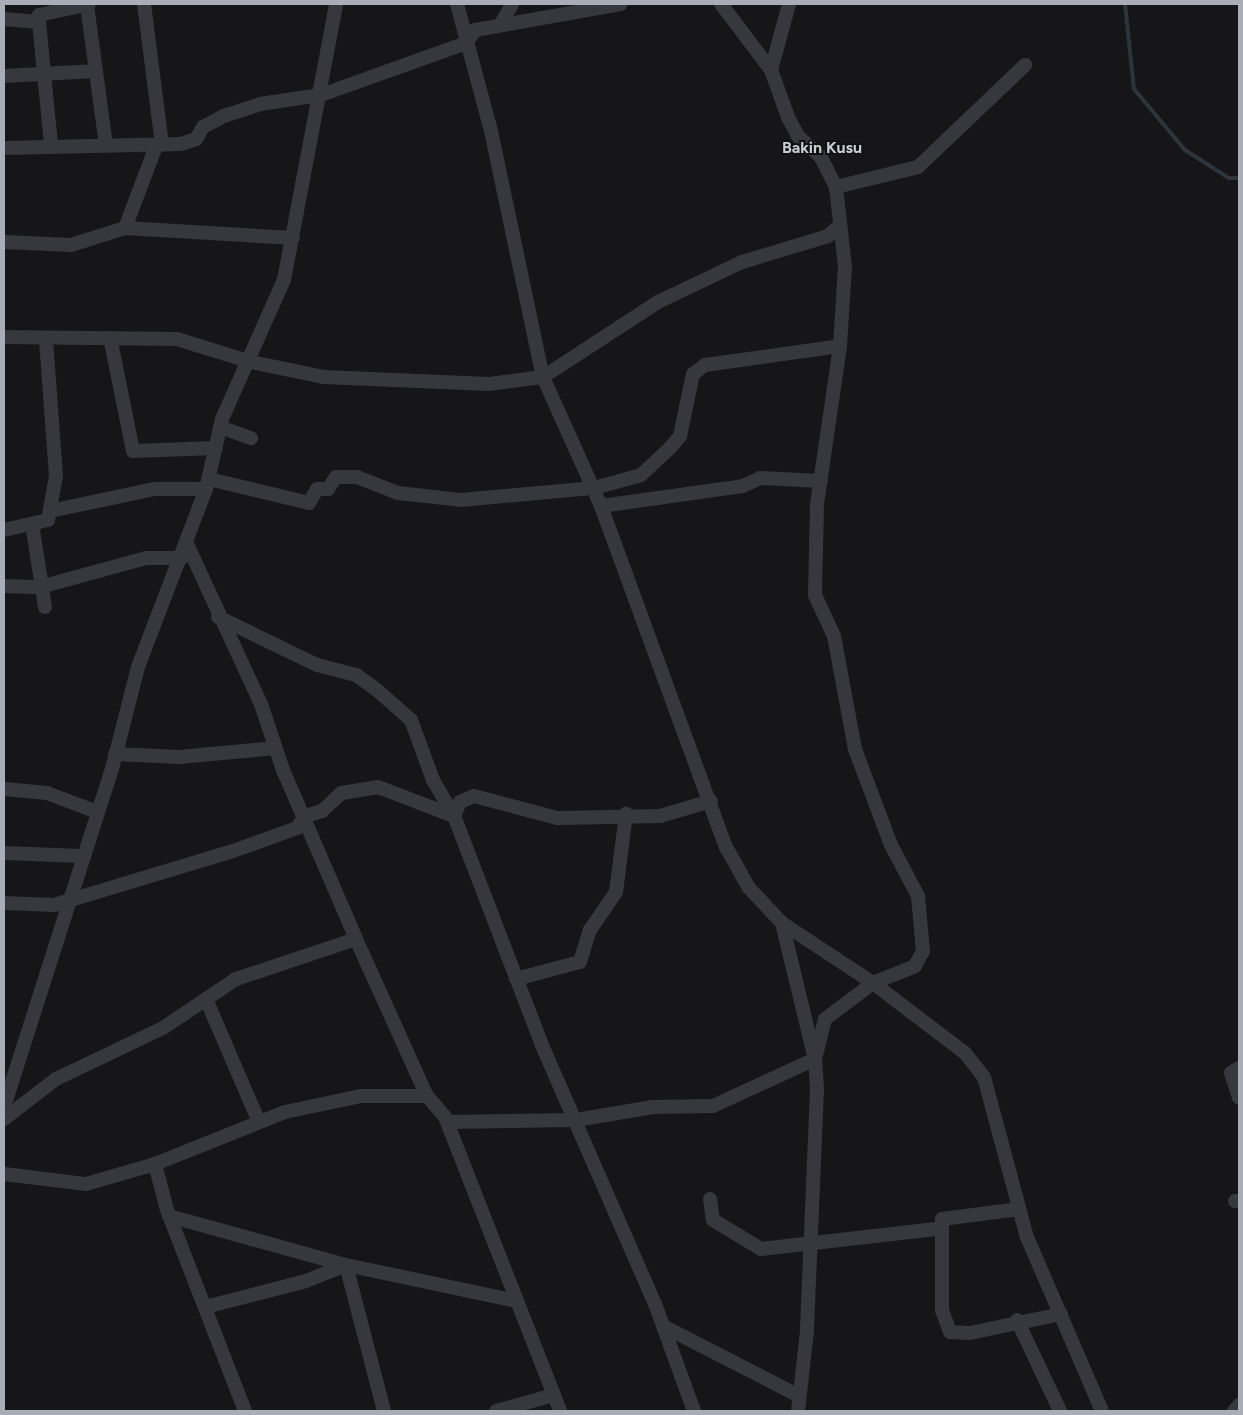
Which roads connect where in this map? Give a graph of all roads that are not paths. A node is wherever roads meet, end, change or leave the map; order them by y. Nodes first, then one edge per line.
1 (88, 4) edge
2 (144, 4) edge
3 (336, 4) edge
4 (456, 4) edge
5 (512, 4) edge
6 (621, 4) edge
7 (721, 4) edge
8 (789, 4) edge
9 (4, 19) edge
10 (39, 22) junction
11 (501, 24) junction
12 (466, 43) junction
13 (1025, 65) dead end
14 (771, 70) junction
15 (96, 71) junction
16 (44, 75) junction
17 (4, 76) edge
18 (321, 95) junction
19 (51, 144) junction
20 (106, 145) junction
21 (159, 145) junction
22 (4, 148) edge
23 (836, 187) junction
24 (839, 226) junction
25 (124, 228) junction
26 (293, 238) junction
27 (4, 242) edge
28 (4, 337) edge
29 (46, 339) junction
30 (111, 342) junction
31 (840, 346) junction
32 (251, 362) junction
33 (543, 377) junction
34 (220, 427) junction
35 (251, 438) dead end
36 (216, 448) junction
37 (821, 481) junction
38 (208, 484) junction
39 (594, 488) junction
40 (601, 506) junction
41 (50, 511) junction
42 (32, 524) junction
43 (4, 530) edge
44 (186, 544) junction
45 (182, 558) junction
46 (4, 586) edge
47 (42, 587) junction
48 (45, 607) dead end
49 (218, 617) junction
50 (276, 748) junction
51 (115, 754) junction
52 (4, 789) edge
53 (711, 801) junction
54 (97, 812) junction
55 (626, 814) junction
56 (305, 816) junction
57 (454, 816) junction
58 (4, 854) edge
59 (82, 856) junction
60 (68, 900) junction
61 (4, 903) edge
62 (782, 923) junction
63 (356, 940) junction
64 (516, 979) junction
65 (873, 983) junction
66 (206, 999) junction
67 (815, 1059) junction
68 (1239, 1068) edge
69 (427, 1096) junction
70 (1239, 1098) edge
71 (4, 1107) edge
72 (4, 1119) edge
73 (576, 1120) junction
74 (259, 1122) junction
75 (447, 1122) junction
76 (155, 1164) junction
77 (4, 1174) edge
78 (710, 1199) dead end
79 (1019, 1208) junction
80 (169, 1216) junction
81 (942, 1227) junction
82 (811, 1244) junction
83 (346, 1265) junction
84 (517, 1301) junction
85 (204, 1307) junction
86 (1061, 1314) junction
87 (1017, 1320) junction
88 (663, 1326) junction
89 (554, 1395) junction
90 (1239, 1406) edge
91 (800, 1407) edge
92 (245, 1411) edge
93 (384, 1411) edge
94 (496, 1411) edge
95 (560, 1411) edge
96 (694, 1411) edge
97 (1060, 1411) edge
98 (1102, 1411) edge
99 (1234, 1411) edge

1 - 10 street
1 - 15 street
2 - 21 street
3 - 18 street
4 - 12 street
5 - 11 street
6 - 11 street
7 - 14 street
8 - 14 street
9 - 10 street
10 - 16 street
11 - 12 street
12 - 18 street
12 - 33 street
13 - 23 street
14 - 23 street
15 - 16 street
15 - 20 street
16 - 17 street
16 - 19 street
18 - 21 street
18 - 26 street
19 - 20 street
19 - 22 street
20 - 21 street
21 - 25 street
23 - 24 street
24 - 31 street
24 - 33 street
25 - 26 street
25 - 27 street
26 - 32 street
28 - 29 street
29 - 30 street
29 - 41 street
30 - 32 street
30 - 36 street
31 - 37 street
31 - 39 street
32 - 33 street
32 - 34 street
33 - 39 street
34 - 35 street
34 - 36 street
36 - 38 street
37 - 40 street
37 - 65 street
38 - 39 street
38 - 41 street
38 - 44 street
39 - 40 street
40 - 53 street
41 - 42 street
42 - 43 street
42 - 47 street
44 - 45 street
44 - 49 street
45 - 47 street
45 - 51 street
46 - 47 street
47 - 48 street
49 - 50 street
49 - 57 street
50 - 51 street
50 - 56 street
51 - 54 street
52 - 54 street
53 - 55 street
53 - 62 street
54 - 59 street
55 - 57 street
55 - 64 street
56 - 57 street
56 - 60 street
56 - 63 street
57 - 64 street
58 - 59 street
59 - 60 street
60 - 61 street
60 - 71 street
62 - 65 street
62 - 67 street
63 - 66 street
63 - 69 street
64 - 73 street
65 - 67 street
65 - 79 street
66 - 72 street
66 - 74 street
67 - 73 street
67 - 82 street
68 - 70 street
69 - 74 street
69 - 75 street
73 - 75 street
73 - 88 street
74 - 76 street
75 - 84 street
76 - 77 street
76 - 80 street
78 - 82 street
79 - 81 street
79 - 86 street
80 - 83 street
80 - 85 street
81 - 82 street
81 - 87 street
82 - 91 street
83 - 84 street
83 - 85 street
83 - 93 street
84 - 89 street
85 - 92 street
86 - 87 street
86 - 98 street
87 - 97 street
88 - 91 street
88 - 96 street
89 - 94 street
89 - 95 street
90 - 99 street

